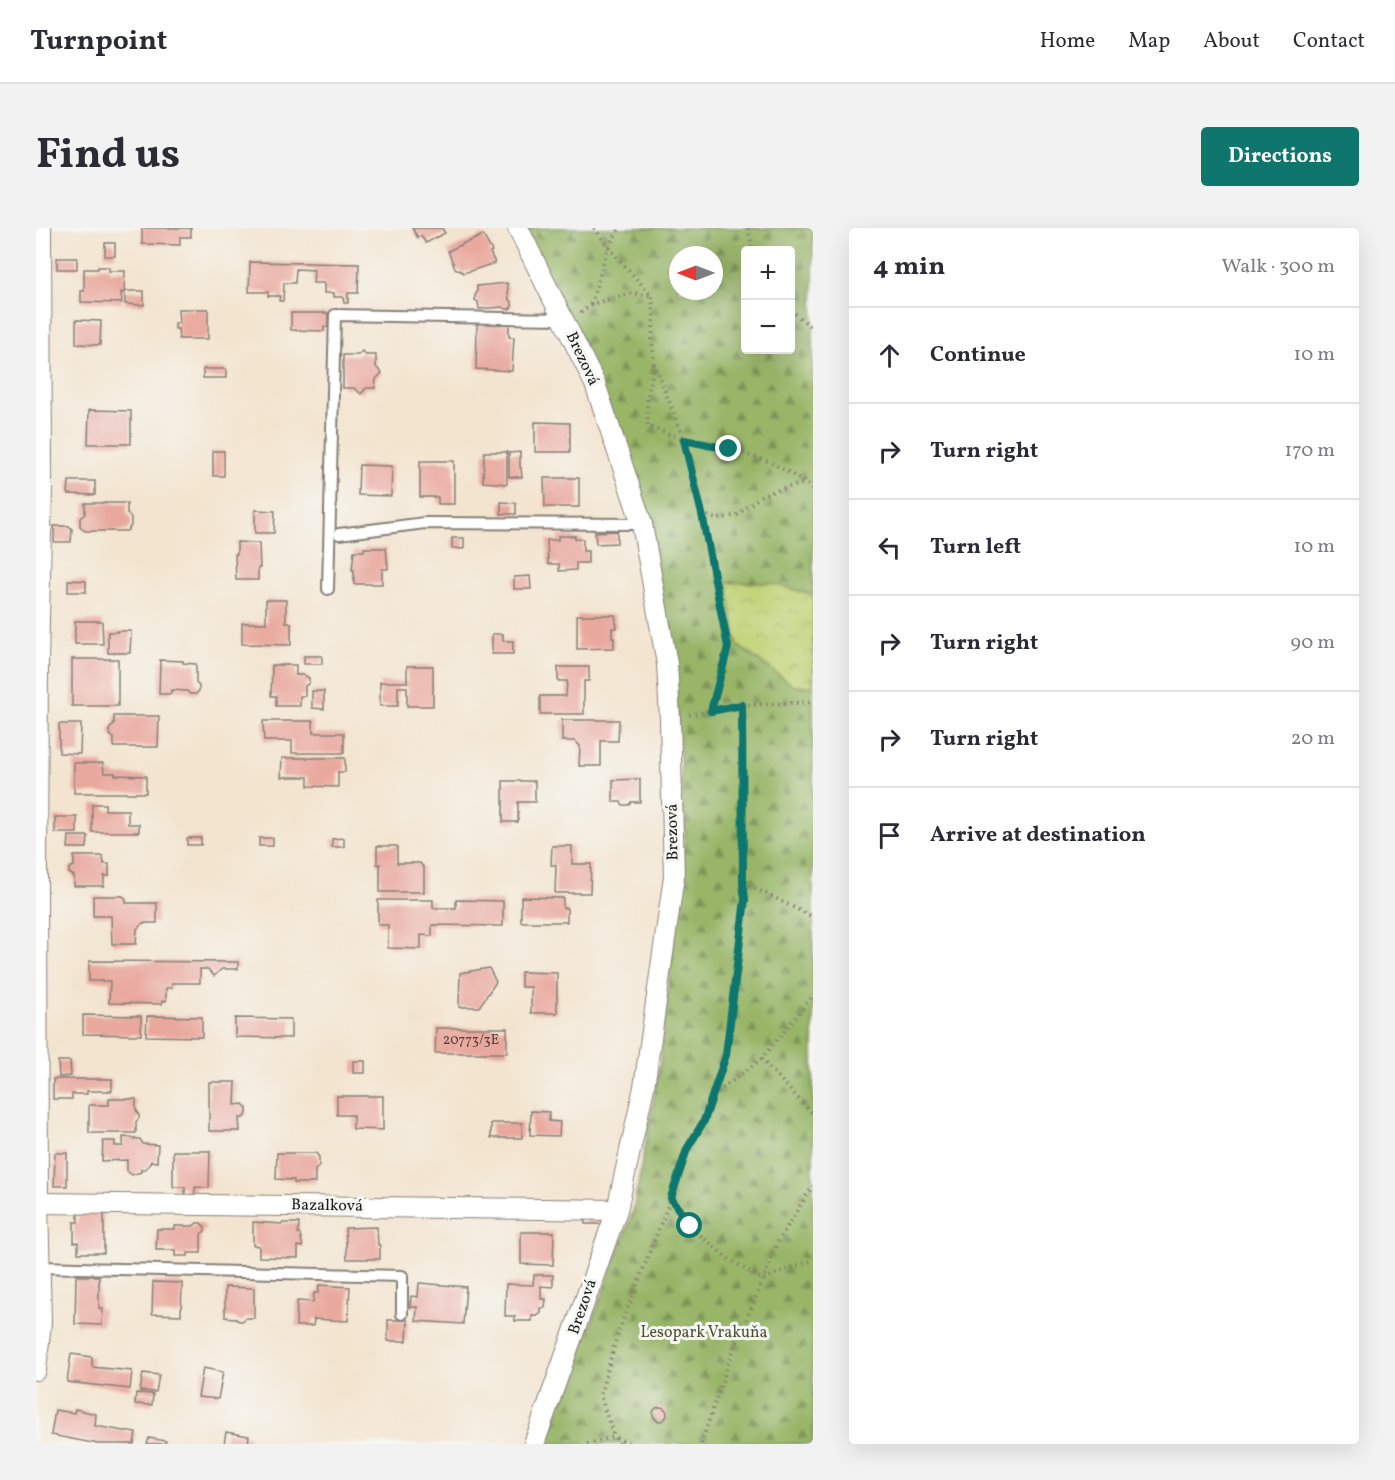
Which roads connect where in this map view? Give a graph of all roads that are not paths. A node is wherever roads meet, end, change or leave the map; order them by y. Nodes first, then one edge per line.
1 (41, 228) edge
2 (519, 228) edge
3 (565, 322) junction
4 (39, 350) edge
5 (39, 487) edge
6 (642, 524) junction
7 (339, 534) dead end
8 (328, 589) dead end
9 (37, 664) edge
10 (36, 876) edge
11 (37, 1131) edge
12 (38, 1203) junction
13 (617, 1210) junction
14 (39, 1268) junction
15 (402, 1314) dead end
16 (36, 1370) edge
17 (534, 1444) edge

1 - 4 street
2 - 3 street, Brezová
3 - 6 street, Brezová
3 - 8 lane
4 - 5 street
5 - 9 street
6 - 7 lane
6 - 13 street, Brezová
9 - 10 street
10 - 11 street
11 - 12 street
12 - 13 street, Bazalková
12 - 14 street
13 - 17 street, Brezová
14 - 15 lane
14 - 16 street

